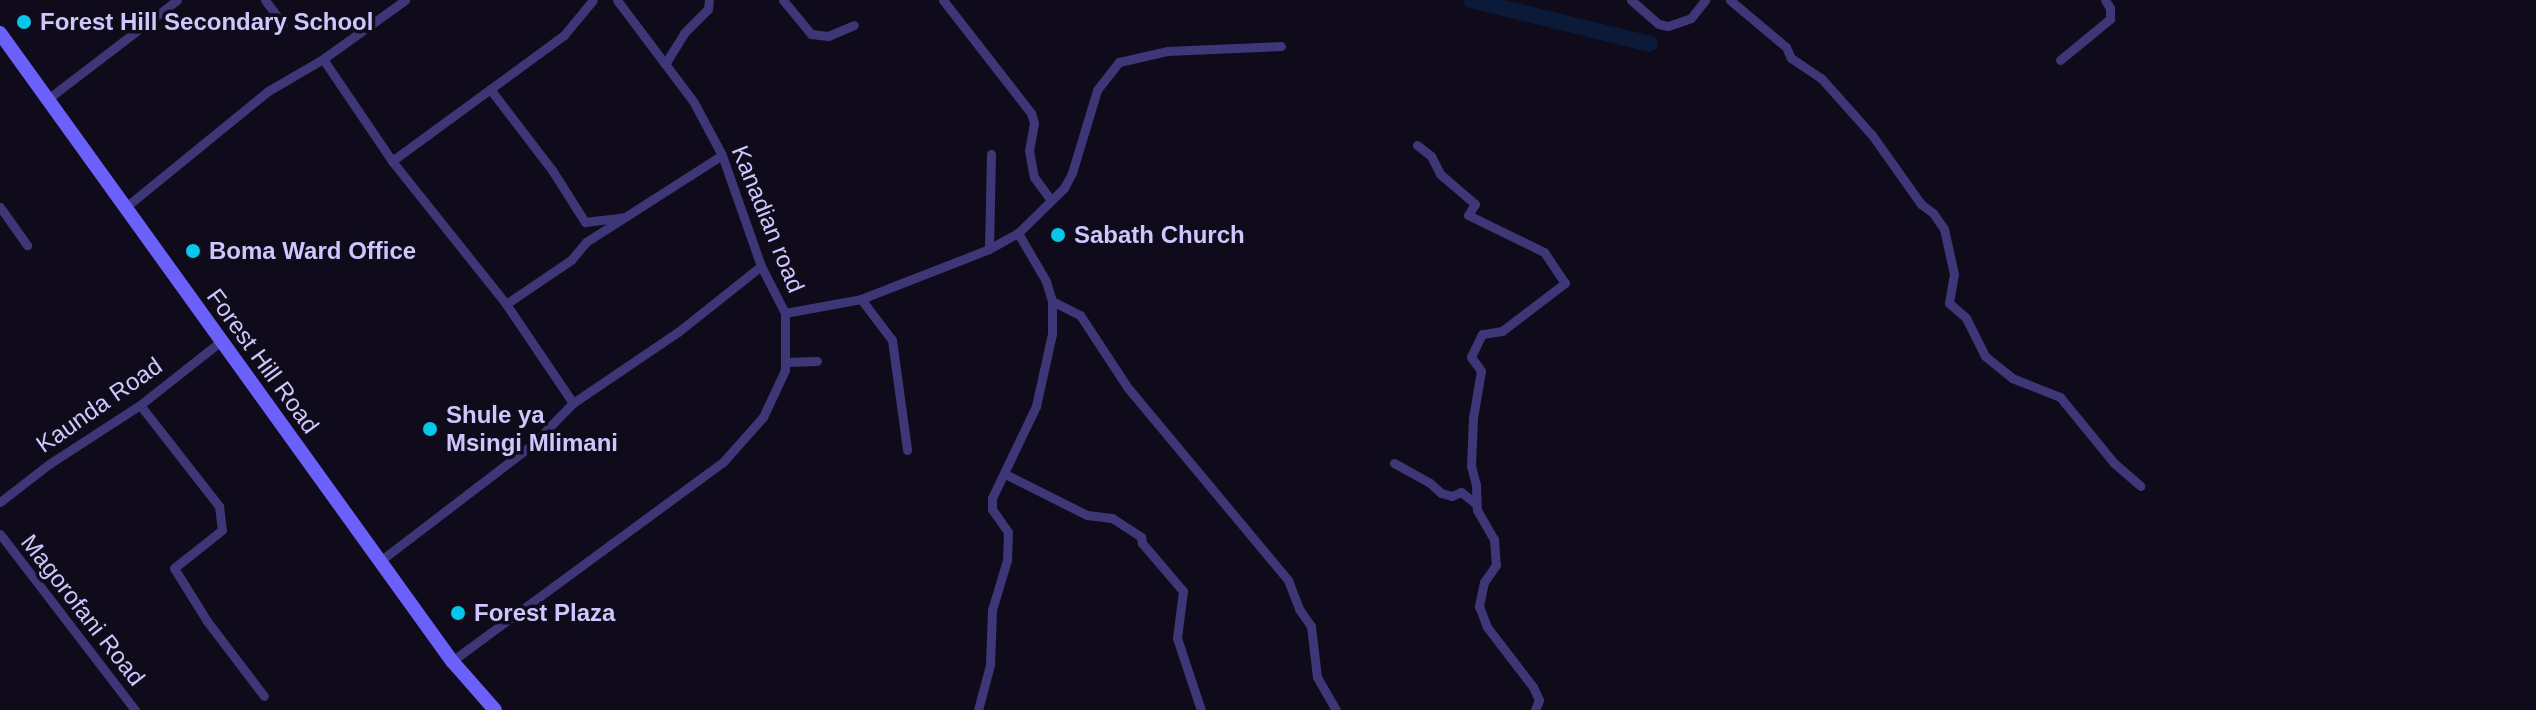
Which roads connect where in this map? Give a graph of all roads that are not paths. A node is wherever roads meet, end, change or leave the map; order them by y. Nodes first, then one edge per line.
1 (177, 0) edge
2 (265, 0) edge
3 (405, 0) edge
4 (593, 0) edge
5 (617, 0) edge
6 (709, 0) edge
7 (783, 0) edge
8 (943, 0) edge
9 (1631, 0) edge
10 (1705, 0) edge
11 (1730, 0) edge
12 (2105, 0) edge
13 (283, 24) dead end
14 (854, 25) dead end
15 (0, 33) edge
16 (1281, 46) dead end
17 (323, 59) junction
18 (2060, 60) dead end
19 (665, 64) junction
20 (490, 89) junction
21 (49, 98) junction
22 (1417, 145) dead end
23 (991, 154) dead end
24 (722, 155) junction
25 (392, 161) junction
26 (1051, 200) junction
27 (127, 206) junction
28 (0, 207) edge
29 (626, 217) junction
30 (585, 222) junction
31 (1018, 233) junction
32 (586, 242) junction
33 (27, 245) dead end
34 (989, 249) junction
35 (761, 266) junction
36 (861, 299) junction
37 (1052, 301) junction
38 (506, 304) junction
39 (785, 313) junction
40 (221, 341) junction
41 (817, 361) dead end
42 (786, 362) junction
43 (573, 403) junction
44 (140, 405) junction
45 (907, 450) dead end
46 (1394, 463) dead end
47 (1005, 474) junction
48 (2140, 486) dead end
49 (2, 496) edge
50 (1475, 503) junction
51 (0, 534) edge
52 (380, 561) junction
53 (452, 661) junction
54 (264, 696) dead end
55 (135, 710) edge
56 (495, 710) edge
57 (978, 710) edge
58 (1201, 710) edge
59 (1336, 710) edge
60 (1535, 710) edge

1 - 21 street
2 - 13 street
3 - 17 street
4 - 20 street
5 - 19 street, Kanadian road
6 - 19 street
7 - 14 street
8 - 26 street
9 - 10 street
11 - 48 street
12 - 18 street
15 - 21 street, Forest Hill Road
16 - 26 street
17 - 25 street
17 - 27 street
19 - 24 street, Kanadian road
20 - 25 street
20 - 30 street
21 - 27 street, Forest Hill Road
22 - 50 street
23 - 34 street
24 - 29 street
24 - 35 street, Kanadian road
25 - 38 street
26 - 31 street
27 - 40 street, Forest Hill Road
28 - 33 street
29 - 30 street
29 - 32 street
30 - 32 street
31 - 34 street
31 - 37 street
32 - 38 street
34 - 36 street
35 - 39 street, Kanadian road
35 - 43 street
36 - 39 street
36 - 45 street
37 - 47 street
37 - 59 street
38 - 43 street
39 - 42 street, Kanadian road
40 - 44 street, Kaunda Road
40 - 52 street, Forest Hill Road
41 - 42 street
42 - 53 street, Kanadian road
43 - 52 street
44 - 49 street, Kaunda Road
44 - 54 street
46 - 50 street
47 - 57 street
47 - 58 street
50 - 60 street
51 - 55 street, Magorofani Road
52 - 53 street, Forest Hill Road
53 - 56 street, Forest Hill Road

